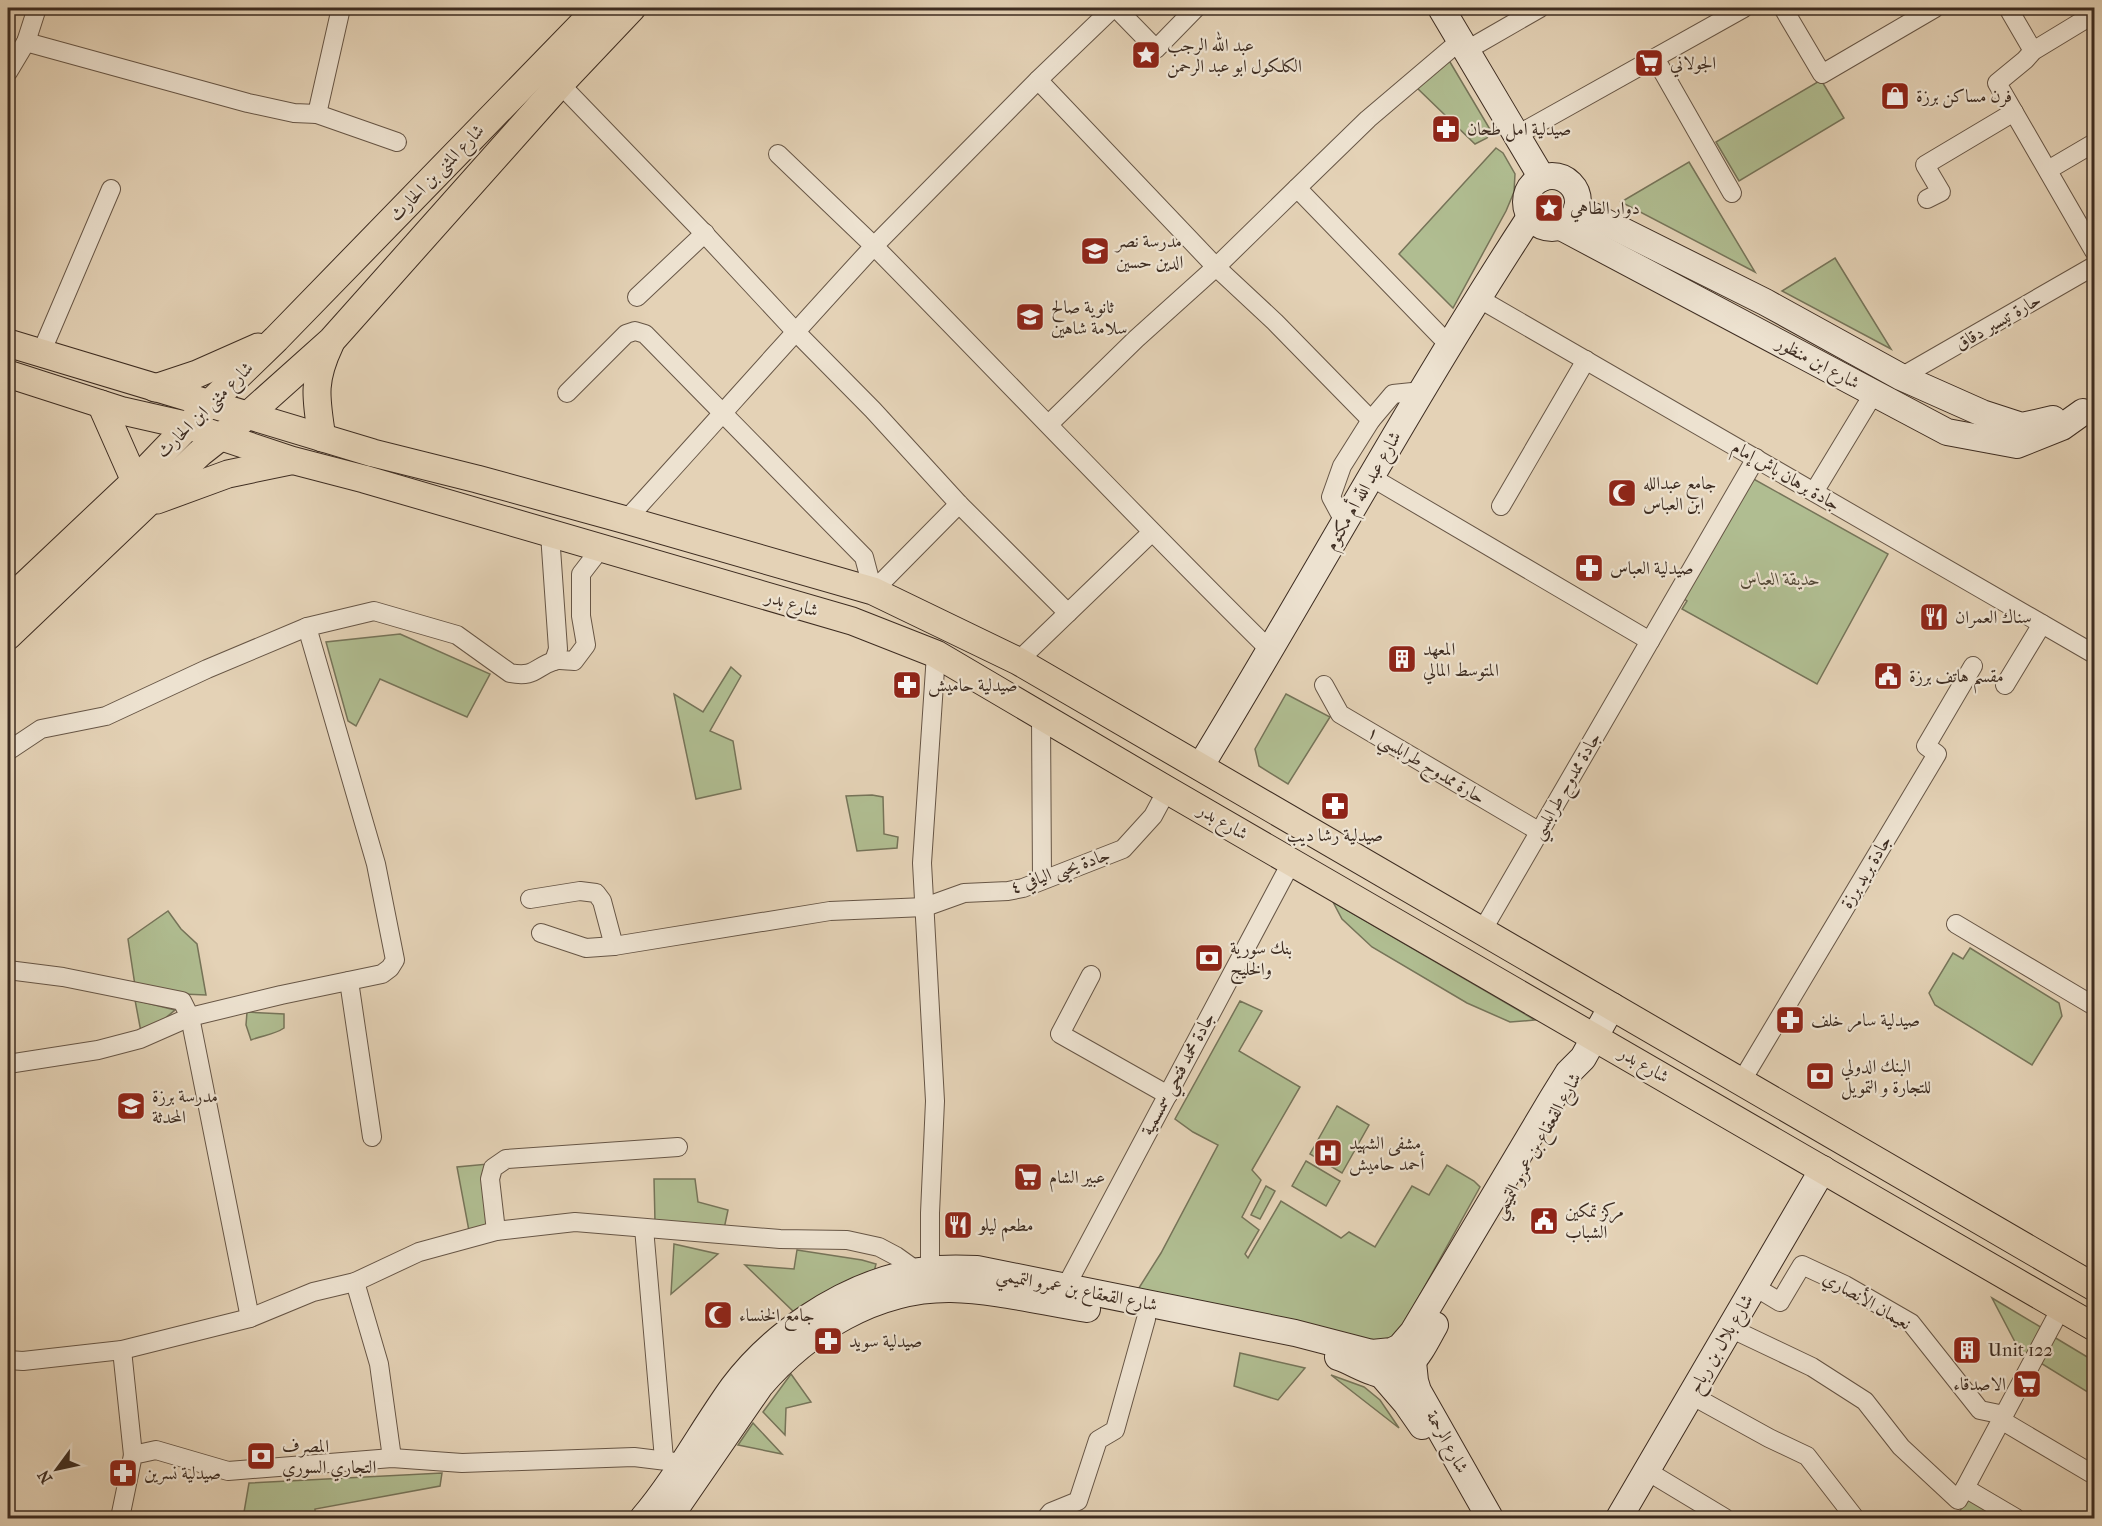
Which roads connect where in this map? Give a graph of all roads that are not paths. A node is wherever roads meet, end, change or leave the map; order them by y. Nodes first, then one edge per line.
1 (37, 8) edge
2 (340, 8) edge
3 (598, 8) edge
4 (632, 8) edge
5 (1114, 8) edge
6 (1196, 8) edge
7 (1441, 8) edge
8 (1540, 8) edge
9 (1744, 8) edge
10 (1783, 8) edge
11 (1935, 8) edge
12 (2008, 8) edge
13 (2094, 14) edge
14 (26, 42) junction
15 (1464, 45) junction
16 (2033, 51) junction
17 (1654, 58) junction
18 (8, 72) edge
19 (1038, 80) junction
20 (560, 84) junction
21 (2014, 112) junction
22 (317, 114) junction
23 (1517, 135) junction
24 (397, 142) dead end
25 (2094, 143) edge
26 (777, 154) dead end
27 (2048, 170) junction
28 (1542, 178) junction
29 (1297, 188) junction
30 (111, 189) dead end
31 (1732, 193) dead end
32 (1927, 200) dead end
33 (1530, 217) junction
34 (1569, 217) junction
35 (705, 233) junction
36 (874, 246) junction
37 (2094, 251) edge
38 (2094, 266) edge
39 (1216, 267) junction
40 (637, 297) dead end
41 (1478, 298) junction
42 (795, 331) junction
43 (276, 339) junction
44 (332, 340) junction
45 (8, 343) edge
46 (1449, 345) junction
47 (41, 354) junction
48 (1586, 360) junction
49 (8, 374) edge
50 (1901, 378) junction
51 (155, 388) junction
52 (1422, 391) junction
53 (567, 393) dead end
54 (1874, 393) junction
55 (101, 404) junction
56 (209, 404) junction
57 (2089, 411) edge
58 (723, 415) junction
59 (247, 416) junction
60 (1371, 420) junction
61 (1049, 424) junction
62 (189, 426) junction
63 (221, 437) junction
64 (322, 438) junction
65 (373, 453) junction
66 (1756, 458) junction
67 (291, 460) junction
68 (1371, 477) junction
69 (364, 479) junction
70 (1814, 492) junction
71 (140, 493) junction
72 (959, 504) junction
73 (1501, 506) dead end
74 (626, 520) junction
75 (1345, 522) junction
76 (1151, 533) junction
77 (550, 534) junction
78 (601, 548) junction
79 (873, 591) junction
80 (8, 601) edge
81 (1068, 613) junction
82 (2042, 624) junction
83 (307, 627) junction
84 (8, 636) edge
85 (1650, 641) junction
86 (1270, 651) junction
87 (936, 654) junction
88 (2094, 654) edge
89 (554, 661) junction
90 (1018, 661) junction
91 (1973, 666) dead end
92 (2005, 685) dead end
93 (1324, 686) dead end
94 (1041, 716) junction
95 (8, 751) edge
96 (1200, 767) junction
97 (1167, 790) junction
98 (1539, 832) junction
99 (1292, 861) junction
100 (1042, 880) junction
101 (530, 899) dead end
102 (925, 908) junction
103 (1956, 924) dead end
104 (1482, 931) junction
105 (541, 933) dead end
106 (614, 946) junction
107 (8, 970) edge
108 (1091, 975) dead end
109 (349, 981) junction
110 (1612, 1006) junction
111 (2094, 1006) edge
112 (190, 1017) junction
113 (1589, 1047) junction
114 (8, 1064) edge
115 (1741, 1082) junction
116 (1168, 1095) junction
117 (372, 1137) dead end
118 (678, 1147) dead end
119 (1823, 1169) junction
120 (644, 1228) junction
121 (496, 1231) junction
122 (924, 1270) junction
123 (355, 1282) junction
124 (1755, 1287) junction
125 (2094, 1287) edge
126 (1065, 1288) junction
127 (2061, 1308) junction
128 (250, 1318) junction
129 (1146, 1319) junction
130 (2094, 1327) edge
131 (1730, 1328) junction
132 (122, 1350) junction
133 (1394, 1359) junction
134 (8, 1360) edge
135 (1691, 1395) junction
136 (2002, 1418) junction
137 (133, 1455) junction
138 (392, 1458) junction
139 (673, 1461) junction
140 (1647, 1471) junction
141 (2094, 1475) edge
142 (1965, 1488) junction
143 (664, 1514) edge
144 (1046, 1517) edge
145 (120, 1518) edge
146 (1469, 1518) edge
147 (1490, 1518) edge
148 (1619, 1518) edge
149 (1725, 1518) edge
150 (1855, 1518) edge
151 (2016, 1518) edge

1 - 14 street
2 - 22 street
3 - 43 main road, شارع المثنى بن الحارث
4 - 20 main road, شارع المثنى بن الحارث
5 - 6 street
5 - 19 street
7 - 15 main road
8 - 15 street
9 - 17 street
10 - 11 street
12 - 16 street
13 - 16 street
14 - 18 street
14 - 22 street
15 - 23 main road
15 - 29 street
16 - 21 street
17 - 23 street
17 - 31 street
19 - 36 street
19 - 39 street
20 - 35 street
20 - 44 main road, شارع المثنى بن الحارث
21 - 27 street
21 - 32 street
22 - 24 street
23 - 28 main road
25 - 27 street
26 - 36 street
27 - 37 street
28 - 33 main road
28 - 34 main road
29 - 39 street
29 - 46 street
30 - 47 street
33 - 34 main road
33 - 41 main road, شارع عبد اللّه أم مكتوم
34 - 50 main road, شارع ابن منظور
34 - 54 main road, شارع ابن منظور
35 - 40 street
35 - 42 street
36 - 42 street
36 - 61 street
38 - 50 street, حارة تيسير دقاق
39 - 60 street
39 - 61 street
41 - 46 main road, شارع عبد اللّه أم مكتوم
41 - 48 street, جادة برهان باش إمام
42 - 58 street
42 - 72 street
43 - 51 main road
43 - 56 main road, شارع مثنى ابن الحارث
44 - 59 main road
44 - 64 main road
45 - 47 main road, شارع بدر
46 - 52 main road, شارع عبد اللّه أم مكتوم
47 - 51 main road, شارع بدر
48 - 66 street, جادة برهان باش إمام
48 - 73 street
49 - 55 main road, شارع بدر
50 - 57 main road, شارع ابن منظور
51 - 56 main road, شارع بدر
52 - 60 street
52 - 68 main road, شارع عبد اللّه أم مكتوم
53 - 58 street
54 - 57 main road, شارع ابن منظور
54 - 70 street
55 - 62 main road, شارع بدر
55 - 71 main road
56 - 59 main road, شارع بدر
56 - 62 main road, شارع مثنى ابن الحارث
58 - 74 street
58 - 79 street
59 - 63 main road
59 - 64 main road, شارع بدر
60 - 75 street
61 - 76 street
62 - 63 main road, شارع بدر
62 - 71 main road, شارع مثنى ابن الحارث
63 - 67 main road, شارع بدر
63 - 71 main road
64 - 65 main road, شارع بدر
65 - 69 main road
65 - 74 main road, شارع بدر
66 - 70 street, جادة برهان باش إمام
66 - 85 street, جادة ممدوح طرابلسي
67 - 69 main road, شارع بدر
67 - 71 main road
68 - 75 main road, شارع عبد اللّه أم مكتوم
68 - 85 street
69 - 77 main road, شارع بدر
70 - 82 street, جادة برهان باش إمام
71 - 80 main road
71 - 84 main road
72 - 79 street
72 - 81 street
74 - 79 main road, شارع بدر
75 - 86 main road, شارع عبد اللّه أم مكتوم
76 - 81 street
76 - 86 street
77 - 78 main road, شارع بدر
77 - 89 street
78 - 87 main road, شارع بدر
78 - 89 street
79 - 90 main road, شارع بدر
81 - 90 street
82 - 88 street, جادة برهان باش إمام
82 - 92 street
83 - 89 street
83 - 95 street
83 - 109 street
85 - 98 street, جادة ممدوح طرابلسي
86 - 96 main road, شارع عبد اللّه أم مكتوم
87 - 94 main road, شارع بدر
87 - 102 street
90 - 96 main road, شارع بدر
91 - 115 street, جادة بريد برزة
93 - 98 street, حارة ممدوح طرابلسي ١
94 - 97 main road, شارع بدر
94 - 100 street
96 - 104 main road, شارع بدر
97 - 99 main road, شارع بدر
97 - 100 street, جادة يحيى اليافي ٤
98 - 104 street, جادة ممدوح طرابلسي
99 - 113 main road, شارع بدر
99 - 116 street, جادة محمد فتحي سمسمية
100 - 102 street, جادة يحيى اليافي ٤
101 - 106 street
102 - 106 street, جادة يحيى اليافي ٤
102 - 122 street
103 - 111 street
104 - 110 main road, شارع بدر
105 - 106 street, جادة يحيى اليافي ٤
107 - 112 street
108 - 116 street
109 - 112 street
109 - 117 street
110 - 113 main road, شارع القعقاع بن عمرو التميمي
110 - 115 main road, شارع بدر
112 - 114 street
112 - 128 street
113 - 119 main road, شارع بدر
113 - 133 main road, شارع القعقاع بن عمرو التميمي
115 - 125 main road, شارع بدر
116 - 126 street, جادة محمد فتحي سمسمية
118 - 121 street
119 - 124 main road, شارع بلال بن رباح
119 - 127 main road, شارع بدر
120 - 121 street
120 - 122 street
120 - 139 street
121 - 123 street
122 - 126 main road, شارع القعقاع بن عمرو التميمي
122 - 139 main road, شارع القعقاع بن عمرو التميمي
123 - 128 street
123 - 138 street
124 - 131 main road, شارع بلال بن رباح
124 - 136 street, نعيمان الأنصاري
126 - 133 main road, شارع القعقاع بن عمرو التميمي
127 - 130 main road, شارع بدر
127 - 136 street
128 - 132 street
129 - 133 main road, شارع القعقاع بن عمرو التميمي
129 - 143 main road, شارع القعقاع بن عمرو التميمي
129 - 144 street
131 - 135 main road, شارع بلال بن رباح
131 - 142 street
132 - 134 street
132 - 137 street
133 - 146 main road, شارع الرحمة
133 - 147 main road, شارع الرحمة
135 - 140 main road, شارع بلال بن رباح
135 - 150 street
136 - 141 street
136 - 142 street
137 - 138 street
137 - 145 street
138 - 139 street
139 - 143 main road, شارع القعقاع بن عمرو التميمي
140 - 148 main road, شارع بلال بن رباح
140 - 149 street
142 - 151 street

